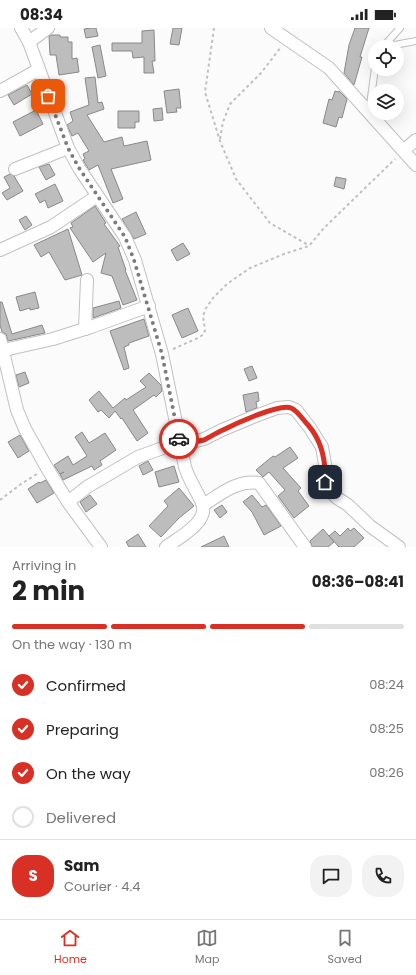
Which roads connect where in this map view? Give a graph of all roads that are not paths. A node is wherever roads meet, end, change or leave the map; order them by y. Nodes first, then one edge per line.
1 (21, 28) edge
2 (48, 28) edge
3 (272, 28) edge
4 (400, 28) edge
5 (389, 40) edge
6 (416, 41) edge
7 (29, 42) junction
8 (404, 43) edge
9 (38, 70) junction
10 (0, 91) edge
11 (368, 111) edge
12 (376, 120) edge
13 (416, 140) edge
14 (68, 148) junction
15 (404, 150) junction
16 (416, 165) edge
17 (15, 169) dead end
18 (97, 196) junction
19 (0, 250) edge
20 (87, 280) dead end
21 (149, 306) junction
22 (84, 329) junction
23 (1, 347) edge
24 (179, 442) junction
25 (68, 502) junction
26 (203, 505) junction
27 (101, 547) edge
28 (166, 547) edge
29 (305, 547) edge
30 (399, 547) edge

1 - 7 street
2 - 7 street
3 - 11 street
4 - 5 lane
6 - 8 lane
7 - 9 street
9 - 10 street
9 - 14 street
12 - 15 street
13 - 15 street
14 - 17 street
14 - 18 street
15 - 16 street
18 - 19 street
18 - 21 street
20 - 22 street
21 - 22 street
21 - 24 street
22 - 23 street
23 - 25 street
24 - 25 street
24 - 26 street
24 - 30 street
25 - 27 street
26 - 28 street
26 - 29 street

